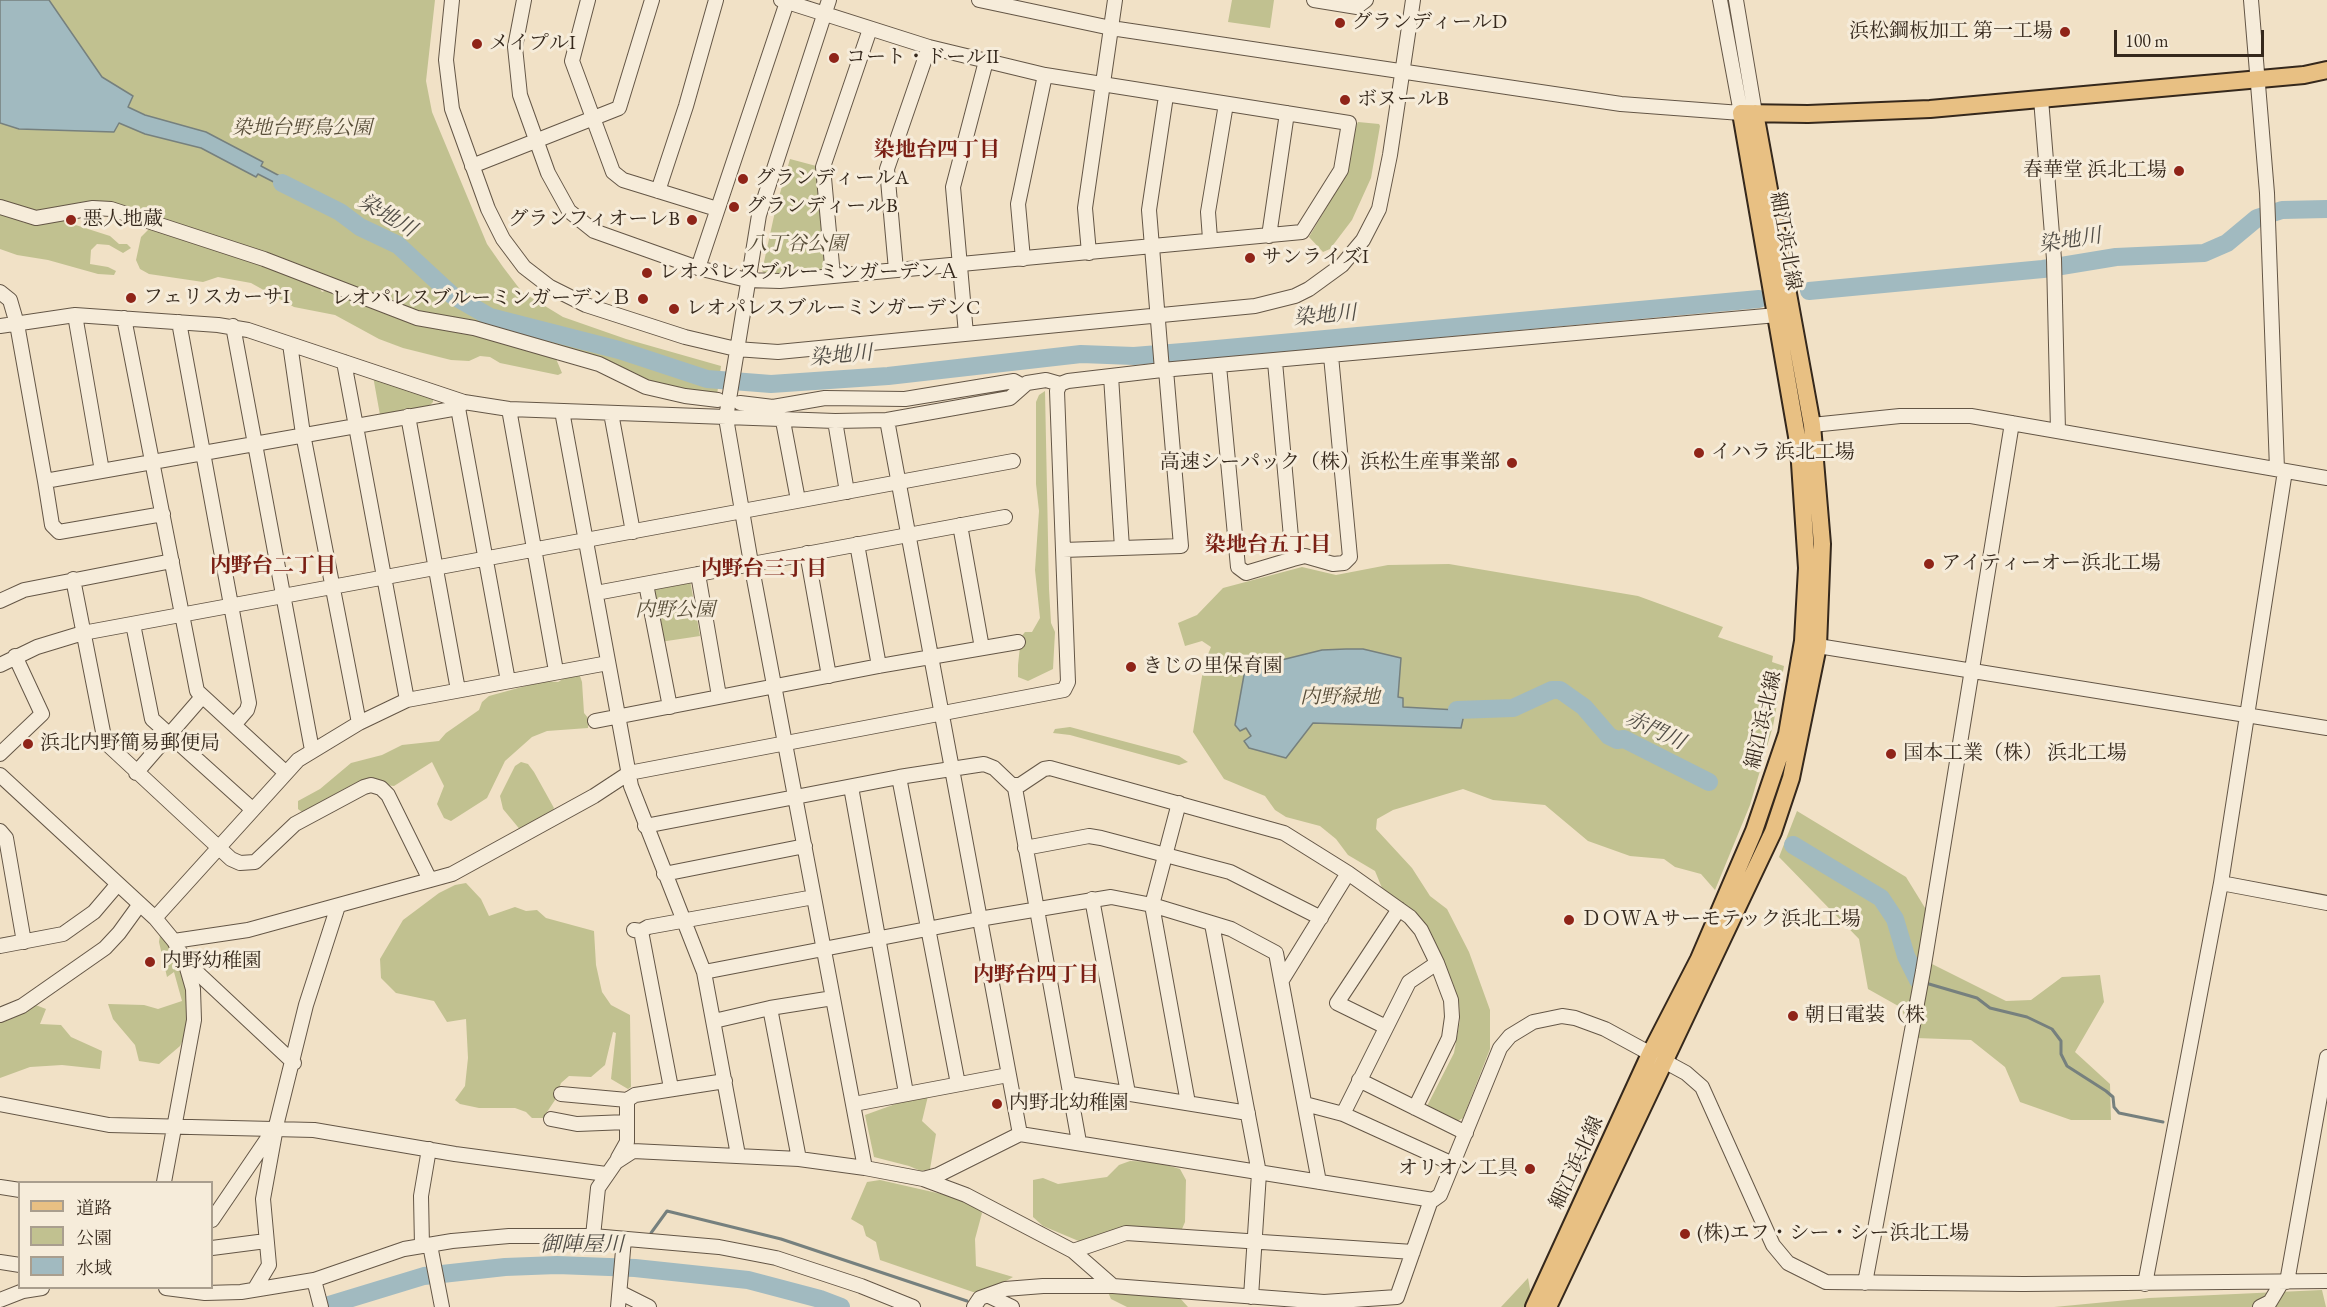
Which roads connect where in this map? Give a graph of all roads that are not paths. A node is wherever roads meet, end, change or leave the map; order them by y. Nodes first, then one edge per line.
1 (452, 0) edge
2 (524, 0) edge
3 (588, 0) edge
4 (652, 0) edge
5 (716, 0) edge
6 (829, 0) edge
7 (979, 0) edge
8 (1115, 0) edge
9 (1314, 0) edge
10 (1366, 0) edge
11 (1413, 0) edge
12 (1720, 0) edge
13 (1736, 0) edge
14 (2251, 0) edge
15 (784, 1) edge
16 (824, 16) junction
17 (1111, 28) junction
18 (870, 29) junction
19 (928, 47) junction
20 (986, 62) junction
21 (2327, 70) edge
22 (1403, 71) junction
23 (1045, 75) junction
24 (2259, 79) junction
25 (1103, 84) junction
26 (1166, 96) junction
27 (2041, 99) junction
28 (1226, 104) junction
29 (1287, 113) junction
30 (1748, 113) junction
31 (593, 119) junction
32 (536, 141) junction
33 (472, 166) junction
34 (658, 191) junction
35 (0, 207) edge
36 (717, 209) junction
37 (1269, 236) junction
38 (1210, 239) junction
39 (1152, 247) junction
40 (1089, 253) junction
41 (1023, 259) junction
42 (959, 265) junction
43 (698, 268) junction
44 (896, 270) junction
45 (833, 276) junction
46 (747, 280) junction
47 (0, 292) edge
48 (1780, 300) junction
49 (75, 315) junction
50 (1157, 316) junction
51 (124, 318) junction
52 (180, 322) junction
53 (16, 324) junction
54 (0, 326) edge
55 (233, 327) junction
56 (966, 333) junction
57 (290, 344) junction
58 (736, 350) junction
59 (1331, 356) junction
60 (344, 362) junction
61 (1275, 362) junction
62 (1219, 366) junction
63 (1163, 367) junction
64 (1111, 376) junction
65 (1060, 384) junction
66 (1023, 386) junction
67 (443, 395) junction
68 (729, 399) junction
69 (461, 405) junction
70 (509, 409) junction
71 (562, 411) junction
72 (429, 412) junction
73 (611, 413) junction
74 (408, 416) junction
75 (726, 418) junction
76 (887, 420) junction
77 (783, 421) junction
78 (835, 421) junction
79 (2012, 423) junction
80 (354, 425) junction
81 (1812, 425) junction
82 (2058, 431) junction
83 (303, 434) junction
84 (254, 444) junction
85 (203, 453) junction
86 (1013, 461) dead end
87 (154, 462) junction
88 (2281, 470) junction
89 (102, 471) junction
90 (2327, 478) edge
91 (45, 481) junction
92 (899, 482) junction
93 (847, 492) junction
94 (798, 500) junction
95 (741, 511) junction
96 (163, 514) junction
97 (1005, 517) dead end
98 (960, 525) junction
99 (633, 532) junction
100 (909, 535) junction
101 (586, 541) junction
102 (857, 544) junction
103 (1122, 548) junction
104 (534, 550) junction
105 (1063, 550) junction
106 (807, 553) junction
107 (1293, 559) junction
108 (486, 560) junction
109 (172, 561) junction
110 (751, 563) junction
111 (434, 569) junction
112 (698, 574) junction
113 (384, 578) junction
114 (73, 579) junction
115 (646, 584) junction
116 (332, 587) junction
117 (596, 593) junction
118 (282, 598) junction
119 (0, 601) edge
120 (232, 607) junction
121 (182, 615) junction
122 (133, 624) junction
123 (83, 633) junction
124 (1017, 642) dead end
125 (1818, 646) junction
126 (982, 648) junction
127 (15, 656) junction
128 (931, 656) junction
129 (608, 663) junction
130 (0, 665) edge
131 (879, 666) junction
132 (556, 671) junction
133 (1973, 672) junction
134 (829, 676) junction
135 (508, 681) junction
136 (775, 686) junction
137 (458, 690) junction
138 (719, 696) junction
139 (202, 697) junction
140 (407, 699) junction
141 (669, 707) junction
142 (941, 715) junction
143 (2246, 716) junction
144 (618, 717) junction
145 (596, 721) dead end
146 (359, 723) junction
147 (234, 725) junction
148 (2327, 728) edge
149 (169, 735) junction
150 (785, 744) junction
151 (312, 750) junction
152 (0, 754) edge
153 (952, 769) junction
154 (136, 773) junction
155 (286, 773) junction
156 (629, 773) junction
157 (0, 775) edge
158 (899, 777) junction
159 (1019, 784) junction
160 (851, 787) junction
161 (796, 798) junction
162 (1179, 803) junction
163 (252, 809) junction
164 (645, 826) junction
165 (0, 831) edge
166 (218, 846) junction
167 (805, 846) junction
168 (1025, 848) junction
169 (1165, 853) junction
170 (1348, 873) junction
171 (664, 874) junction
172 (430, 880) junction
173 (2221, 883) junction
174 (117, 885) junction
175 (814, 897) junction
176 (1092, 899) junction
177 (2327, 903) edge
178 (140, 904) junction
179 (1152, 905) junction
180 (338, 906) junction
181 (1035, 909) junction
182 (1400, 909) junction
183 (155, 918) junction
184 (1320, 918) junction
185 (979, 919) junction
186 (682, 922) junction
187 (1212, 924) junction
188 (926, 929) junction
189 (878, 938) junction
190 (174, 941) junction
191 (24, 942) junction
192 (0, 946) edge
193 (824, 948) junction
194 (1276, 952) junction
195 (185, 961) junction
196 (1293, 962) junction
197 (1437, 963) junction
198 (704, 972) junction
199 (1282, 980) junction
200 (833, 998) junction
201 (770, 1008) junction
202 (0, 1015) edge
203 (714, 1021) junction
204 (1386, 1027) junction
205 (2327, 1057) edge
206 (1657, 1058) junction
207 (294, 1063) junction
208 (1008, 1075) junction
209 (1359, 1080) junction
210 (725, 1081) junction
211 (958, 1084) junction
212 (1069, 1084) junction
213 (671, 1088) junction
214 (906, 1093) junction
215 (1128, 1093) junction
216 (561, 1094) dead end
217 (627, 1100) junction
218 (1188, 1103) junction
219 (0, 1104) edge
220 (854, 1104) junction
221 (1305, 1104) junction
222 (1415, 1108) junction
223 (1248, 1113) junction
224 (1343, 1114) junction
225 (551, 1119) dead end
226 (627, 1122) junction
227 (174, 1129) junction
228 (274, 1131) junction
229 (1466, 1133) junction
230 (1020, 1134) junction
231 (1079, 1142) junction
232 (429, 1149) junction
233 (738, 1155) junction
234 (799, 1159) junction
235 (616, 1162) junction
236 (1453, 1164) junction
237 (865, 1168) junction
238 (246, 1170) junction
239 (1259, 1173) junction
240 (606, 1174) junction
241 (923, 1179) junction
242 (164, 1181) edge
243 (264, 1181) junction
244 (1319, 1182) junction
245 (0, 1187) edge
246 (18, 1190) edge
247 (1432, 1200) junction
248 (213, 1216) edge
249 (593, 1236) junction
250 (266, 1241) junction
251 (1255, 1242) junction
252 (624, 1244) junction
253 (213, 1248) edge
254 (428, 1248) junction
255 (1073, 1251) junction
256 (1413, 1252) junction
257 (0, 1262) edge
258 (18, 1265) edge
259 (2327, 1281) edge
260 (2284, 1282) junction
261 (315, 1283) junction
262 (1865, 1283) junction
263 (2145, 1284) junction
264 (1113, 1286) junction
265 (621, 1288) junction
266 (32, 1289) edge
267 (179, 1289) edge
268 (254, 1290) junction
269 (989, 1296) junction
270 (1251, 1297) junction
271 (0, 1300) edge
272 (321, 1307) edge
273 (442, 1307) edge
274 (618, 1307) edge
275 (649, 1307) edge
276 (913, 1307) edge
277 (974, 1307) edge
278 (1012, 1307) edge
279 (1534, 1307) edge
280 (1548, 1307) edge
281 (2260, 1307) edge

1 - 33 street
2 - 32 street
3 - 31 street
4 - 31 street
5 - 34 street
6 - 16 street
7 - 17 street
8 - 17 street
9 - 10 street
11 - 22 street
12 - 30 street
13 - 30 street
14 - 24 street
15 - 16 street
15 - 36 street
16 - 18 street
16 - 46 street
17 - 22 street
17 - 25 street
18 - 19 street
18 - 45 street
19 - 20 street
19 - 44 street
20 - 23 street
20 - 42 street
21 - 24 main road
22 - 30 street
22 - 50 street
23 - 25 street
23 - 41 street
24 - 27 main road
24 - 88 street
25 - 26 street
25 - 40 street
26 - 28 street
26 - 39 street
27 - 30 main road
27 - 82 street
28 - 29 street
28 - 38 street
29 - 37 street
29 - 37 street
30 - 48 main road, 細江浜北線
31 - 32 street
31 - 34 street
32 - 33 street
32 - 43 street
33 - 58 street
34 - 36 street
35 - 68 street
36 - 43 street
37 - 38 street
38 - 39 street
39 - 40 street
39 - 50 street
40 - 41 street
41 - 42 street
42 - 44 street
42 - 56 street
43 - 46 street
44 - 45 street
45 - 46 street
46 - 58 street
47 - 53 street
48 - 59 street
48 - 81 main road, 細江浜北線
48 - 206 main road, 細江浜北線
49 - 51 street
49 - 53 street
49 - 89 street
50 - 56 street
50 - 63 street
51 - 52 street
51 - 87 street
52 - 55 street
52 - 85 street
53 - 54 street
53 - 91 street
55 - 57 street
55 - 84 street
56 - 58 street
57 - 60 street
57 - 83 street
58 - 68 street
59 - 61 street
59 - 107 street
60 - 67 street
60 - 80 street
61 - 62 street
61 - 107 street
62 - 63 street
62 - 107 street
63 - 64 street
63 - 103 street
64 - 65 street
64 - 103 street
65 - 66 street
65 - 105 street
66 - 68 street
66 - 76 street
67 - 69 street
67 - 72 street
68 - 75 street
69 - 70 street
69 - 72 street
69 - 108 street
70 - 71 street
70 - 104 street
71 - 73 street
71 - 101 street
72 - 74 street
73 - 75 street
73 - 99 street
74 - 80 street
74 - 111 street
75 - 77 street
75 - 95 street
76 - 78 street
76 - 92 street
77 - 78 street
77 - 94 street
78 - 93 street
79 - 81 street
79 - 82 street
79 - 133 street
80 - 83 street
80 - 113 street
81 - 125 main road, 細江浜北線
82 - 88 street
83 - 84 street
83 - 116 street
84 - 85 street
84 - 118 street
85 - 87 street
85 - 120 street
86 - 92 street
87 - 89 street
87 - 96 street
88 - 90 street
88 - 143 street
89 - 91 street
91 - 96 street
92 - 93 street
92 - 100 street
93 - 94 street
94 - 95 street
95 - 99 street
95 - 110 street
96 - 109 street
97 - 98 street
98 - 100 street
98 - 126 street
99 - 101 street
100 - 102 street
100 - 128 street
101 - 104 street
101 - 117 street
102 - 106 street
102 - 131 street
103 - 105 street
104 - 108 street
104 - 132 street
105 - 142 street
106 - 110 street
106 - 134 street
108 - 111 street
108 - 135 street
109 - 114 street
109 - 121 street
110 - 112 street
110 - 136 street
111 - 113 street
111 - 137 street
112 - 115 street
112 - 138 street
113 - 116 street
113 - 140 street
114 - 119 street
114 - 123 street
115 - 117 street
115 - 141 street
116 - 118 street
116 - 146 street
117 - 129 street
118 - 120 street
118 - 151 street
120 - 121 street
120 - 147 street
121 - 122 street
121 - 139 street
122 - 123 street
122 - 149 street
123 - 127 street
123 - 154 street
124 - 126 street
125 - 133 street
125 - 206 main road, 細江浜北線
126 - 128 street
127 - 130 street
127 - 152 street
128 - 131 street
128 - 142 street
129 - 132 street
129 - 144 street
131 - 134 street
132 - 135 street
133 - 143 street
133 - 262 street
134 - 136 street
135 - 137 street
136 - 138 street
136 - 150 street
137 - 140 street
138 - 141 street
139 - 147 street
139 - 149 street
140 - 146 street
141 - 144 street
142 - 150 street
142 - 153 street
143 - 148 street
143 - 173 street
144 - 145 street
144 - 156 street
146 - 151 street
147 - 155 street
149 - 154 street
149 - 163 street
150 - 156 street
150 - 161 street
151 - 155 street
153 - 158 street
153 - 159 street
153 - 185 street
154 - 166 street
155 - 163 street
156 - 164 street
156 - 172 street
157 - 174 street
158 - 160 street
158 - 188 street
159 - 162 street
159 - 168 street
160 - 161 street
160 - 189 street
161 - 164 street
161 - 167 street
162 - 169 street
162 - 170 street
163 - 166 street
164 - 171 street
165 - 191 street
166 - 172 street
166 - 183 street
167 - 171 street
167 - 175 street
168 - 169 street
168 - 181 street
169 - 179 street
169 - 184 street
170 - 182 street
170 - 184 street
171 - 186 street
172 - 180 street
173 - 177 street
173 - 263 street
174 - 178 street
174 - 191 street
175 - 186 street
175 - 193 street
176 - 179 street
176 - 181 street
176 - 215 street
178 - 183 street
178 - 202 street
179 - 187 street
179 - 218 street
180 - 190 street
180 - 207 street
181 - 185 street
181 - 212 street
182 - 197 street
182 - 204 street
183 - 190 street
184 - 196 street
185 - 188 street
185 - 208 street
186 - 198 street
186 - 213 street
187 - 194 street
187 - 223 street
188 - 189 street
188 - 211 street
189 - 193 street
189 - 214 street
190 - 195 street
191 - 192 street
193 - 198 street
193 - 200 street
194 - 196 street
194 - 199 street
195 - 207 street
195 - 227 street
196 - 199 street
197 - 204 street
197 - 222 street
198 - 203 street
199 - 221 street
200 - 201 street
200 - 220 street
201 - 203 street
201 - 234 street
203 - 210 street
204 - 209 street
205 - 260 street
206 - 229 street
206 - 262 street
206 - 279 main road, 細江浜北線
206 - 280 main road, 細江浜北線
207 - 228 street
208 - 211 street
208 - 230 street
209 - 222 street
209 - 224 street
210 - 213 street
210 - 233 street
211 - 214 street
212 - 215 street
212 - 231 street
213 - 217 street
214 - 220 street
215 - 218 street
216 - 217 street
217 - 226 street
218 - 223 street
219 - 227 street
220 - 237 street
221 - 224 street
221 - 244 street
222 - 229 street
223 - 239 street
224 - 236 street
225 - 226 street
226 - 235 street
227 - 228 street
227 - 242 street
228 - 232 street
228 - 238 street
228 - 243 street
229 - 236 street
230 - 231 street
230 - 241 street
231 - 239 street
232 - 240 street
232 - 254 street
233 - 234 street
233 - 235 street
234 - 237 street
235 - 240 street
236 - 247 street
237 - 241 street
238 - 243 street
238 - 248 street
239 - 244 street
239 - 251 street
240 - 249 street
241 - 255 street
243 - 250 street
244 - 247 street
245 - 246 street
247 - 256 street
249 - 252 street
249 - 254 street
250 - 253 street
250 - 268 street
251 - 255 street
251 - 256 street
251 - 270 street
252 - 265 street
252 - 276 street
254 - 261 street
254 - 273 street
255 - 264 street
256 - 270 street
257 - 258 street
259 - 260 street
260 - 263 street
260 - 281 street
261 - 268 street
261 - 272 street
262 - 263 street
264 - 269 street
264 - 270 street
265 - 274 street
265 - 275 street
266 - 271 street
267 - 268 street
269 - 277 street
269 - 278 street

